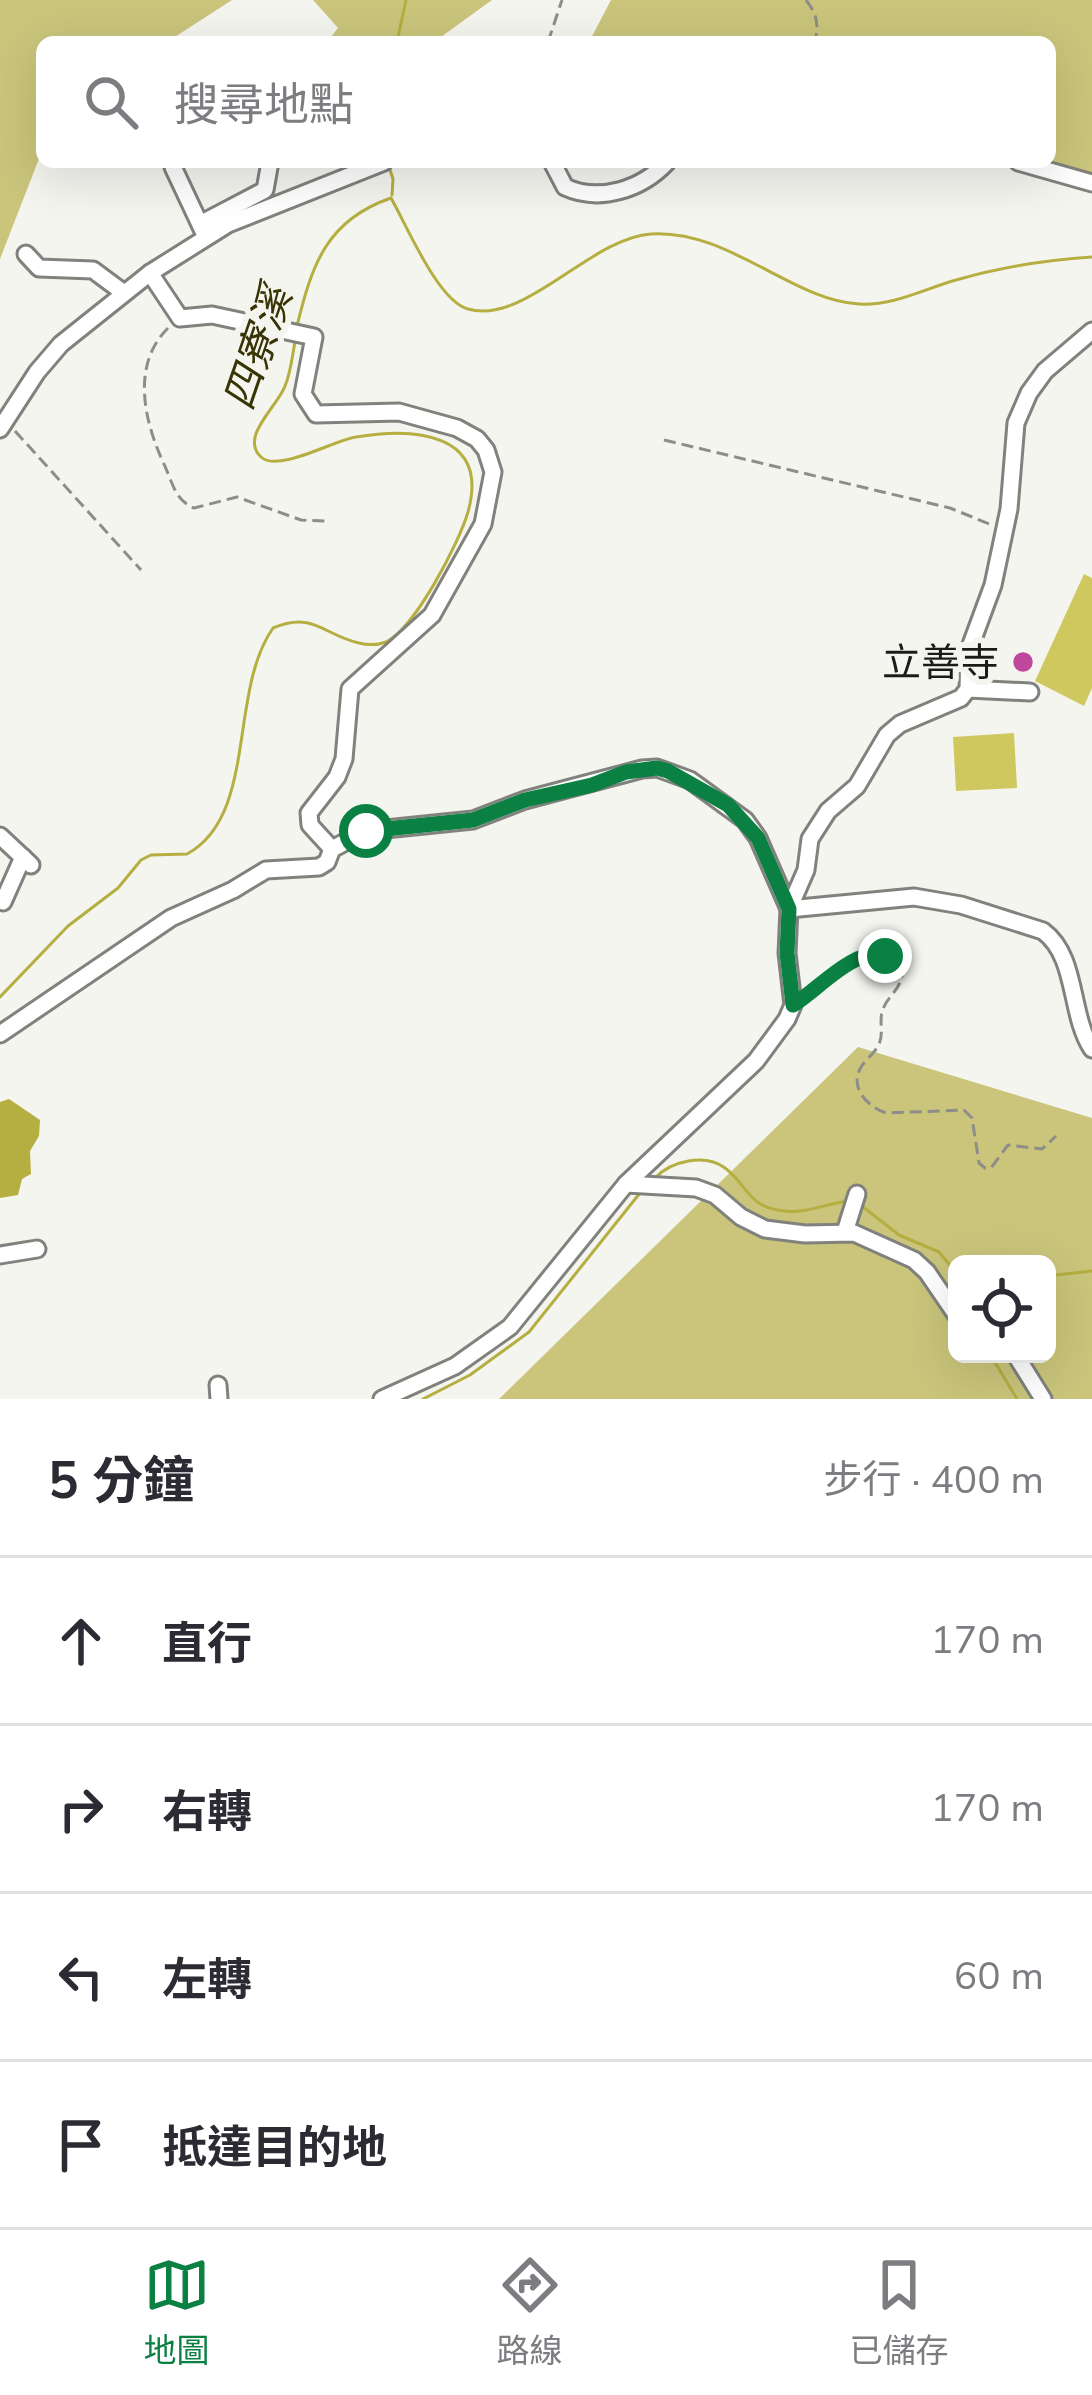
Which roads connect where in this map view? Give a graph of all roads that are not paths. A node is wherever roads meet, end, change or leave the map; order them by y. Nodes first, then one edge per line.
1 (172, 168) edge
2 (269, 168) edge
3 (369, 168) edge
4 (555, 168) edge
5 (660, 168) edge
6 (1039, 168) edge
7 (1092, 183) edge
8 (203, 230) junction
9 (26, 254) dead end
10 (151, 273) junction
11 (124, 293) junction
12 (1092, 331) edge
13 (3, 425) edge
14 (968, 689) junction
15 (1030, 692) dead end
16 (0, 836) edge
17 (332, 849) junction
18 (3, 902) edge
19 (789, 909) junction
20 (0, 1034) edge
21 (1092, 1049) edge
22 (626, 1184) junction
23 (856, 1193) dead end
24 (845, 1232) junction
25 (37, 1249) dead end
26 (0, 1255) edge
27 (948, 1303) edge
28 (1021, 1363) edge
29 (382, 1399) edge
30 (1043, 1399) edge

1 - 8 street
2 - 8 street
3 - 8 street
4 - 5 street
6 - 7 street
8 - 10 street
9 - 11 street
10 - 11 street
10 - 17 street
11 - 13 street
12 - 14 street
14 - 15 street
14 - 19 street
16 - 18 street
17 - 19 street
17 - 20 street
19 - 21 street
19 - 22 street
22 - 24 street
22 - 29 street
23 - 24 street
24 - 27 street
25 - 26 street
28 - 30 street

